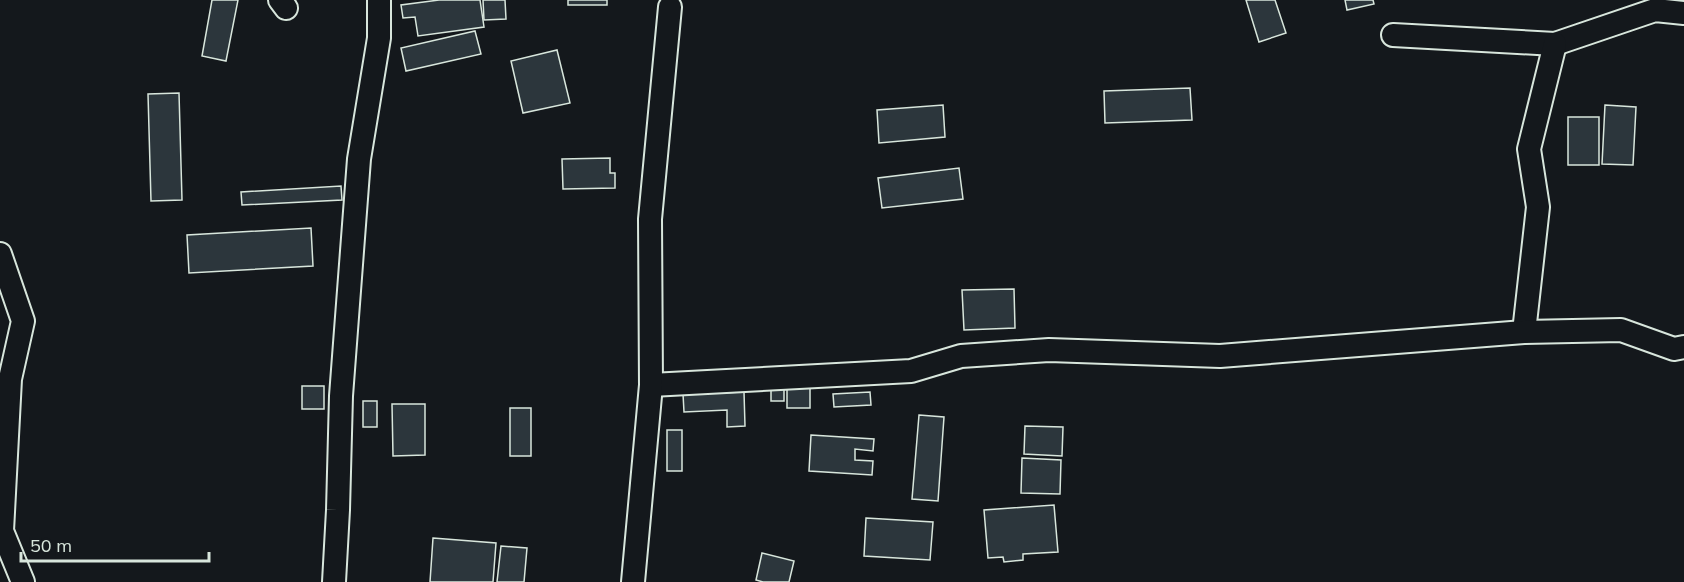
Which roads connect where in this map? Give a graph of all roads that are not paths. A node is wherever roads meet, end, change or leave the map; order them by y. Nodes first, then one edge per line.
1 (379, 0) edge
2 (670, 7) dead end
3 (1684, 13) edge
4 (1393, 35) dead end
5 (1555, 44) junction
6 (0, 254) edge
7 (1524, 332) junction
8 (1684, 347) edge
9 (651, 385) junction
10 (23, 582) edge
11 (334, 582) edge
12 (633, 582) edge

1 - 11 street
2 - 9 street
3 - 5 street
4 - 5 street
5 - 7 street
6 - 10 street
7 - 8 street
7 - 9 street
9 - 12 street

